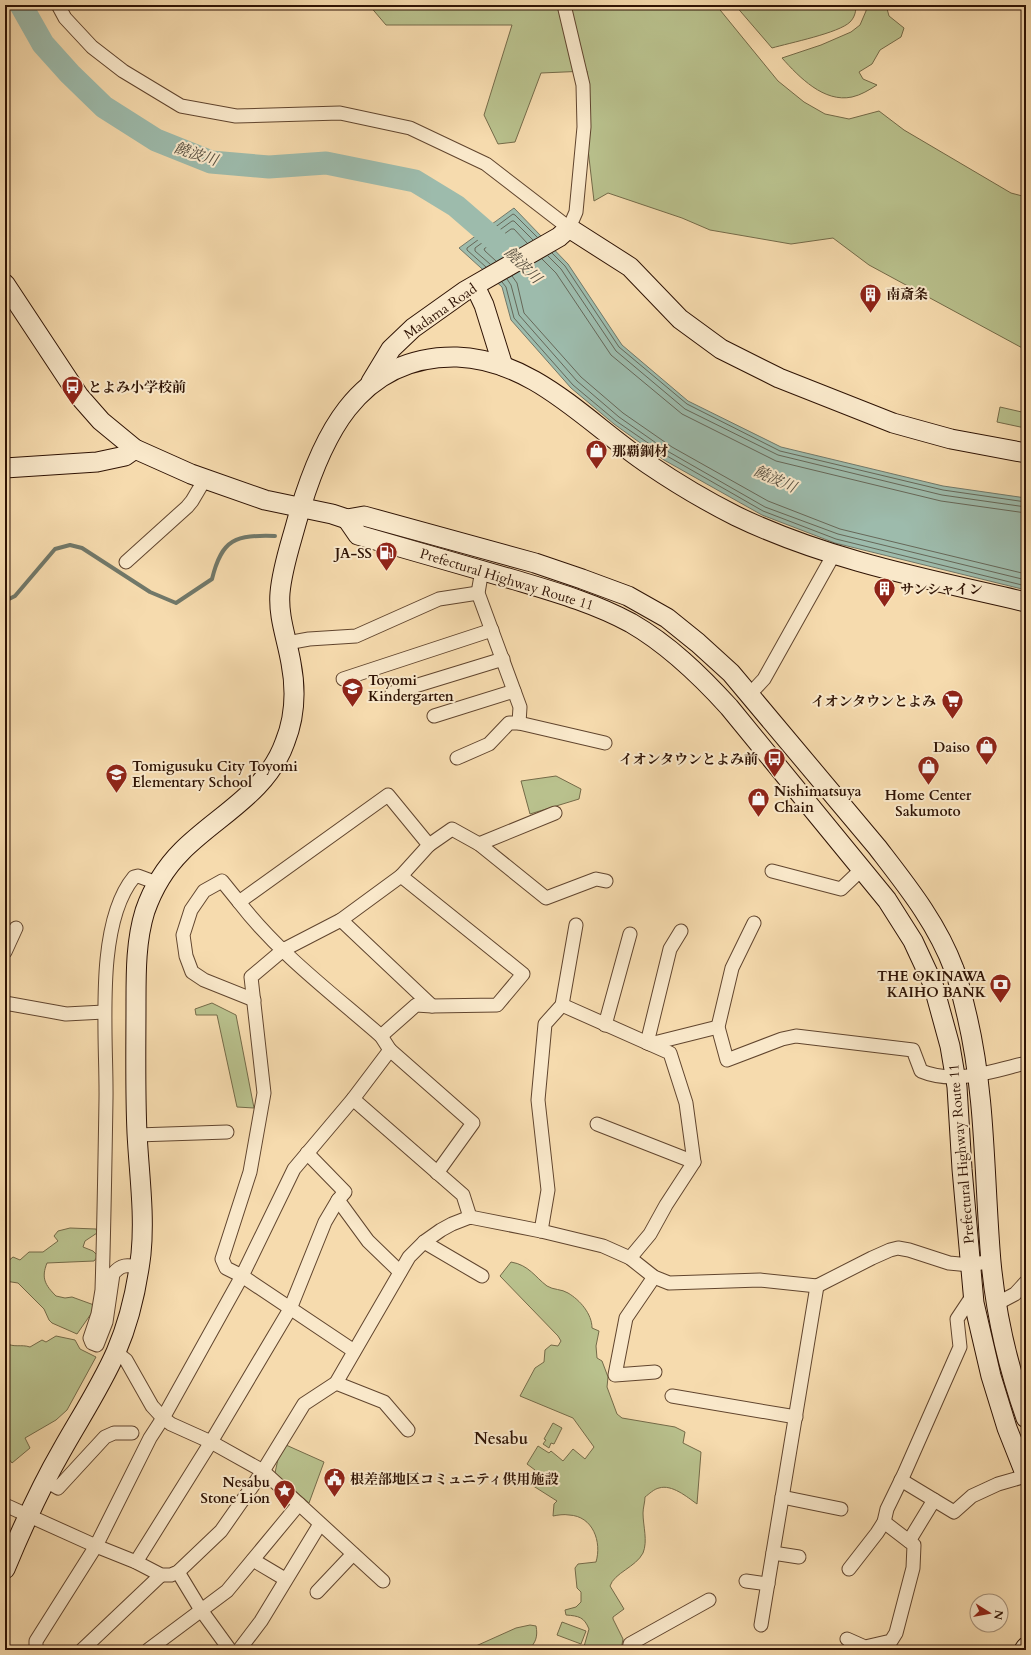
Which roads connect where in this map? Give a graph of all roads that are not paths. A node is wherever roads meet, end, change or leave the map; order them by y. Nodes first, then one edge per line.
1 (58, 5) edge
2 (564, 5) edge
3 (564, 233) junction
4 (480, 283) junction
5 (5, 284) edge
6 (503, 366) junction
7 (370, 384) junction
8 (135, 448) junction
9 (1026, 453) edge
10 (5, 468) edge
11 (205, 479) junction
12 (301, 508) junction
13 (347, 519) junction
14 (834, 554) junction
15 (126, 562) dead end
16 (482, 570) junction
17 (478, 592) junction
18 (1026, 602) edge
19 (492, 630) junction
20 (287, 643) junction
21 (502, 659) junction
22 (343, 679) dead end
23 (514, 691) junction
24 (392, 694) dead end
25 (750, 694) junction
26 (434, 716) dead end
27 (519, 723) junction
28 (605, 743) dead end
29 (457, 758) dead end
30 (555, 813) dead end
31 (479, 844) junction
32 (429, 845) junction
33 (862, 868) junction
34 (772, 871) dead end
35 (401, 876) junction
36 (606, 881) dead end
37 (157, 883) junction
38 (240, 902) junction
39 (341, 920) junction
40 (754, 923) dead end
41 (576, 925) dead end
42 (16, 928) dead end
43 (681, 931) dead end
44 (630, 934) dead end
45 (283, 950) junction
46 (5, 952) edge
47 (254, 1000) junction
48 (5, 1003) edge
49 (562, 1005) junction
50 (432, 1006) junction
51 (104, 1012) junction
52 (605, 1025) junction
53 (718, 1027) junction
54 (381, 1036) junction
55 (648, 1044) junction
56 (390, 1050) junction
57 (1026, 1063) edge
58 (978, 1074) junction
59 (956, 1077) junction
60 (353, 1099) junction
61 (597, 1124) dead end
62 (227, 1132) dead end
63 (137, 1135) junction
64 (307, 1153) junction
65 (694, 1162) junction
66 (438, 1173) junction
67 (338, 1200) junction
68 (470, 1217) junction
69 (541, 1231) junction
70 (424, 1242) junction
71 (630, 1258) junction
72 (991, 1261) junction
73 (970, 1265) junction
74 (139, 1267) junction
75 (400, 1272) junction
76 (242, 1276) junction
77 (482, 1276) dead end
78 (654, 1277) junction
79 (1026, 1282) edge
80 (817, 1286) junction
81 (973, 1295) junction
82 (996, 1304) junction
83 (290, 1309) junction
84 (354, 1351) junction
85 (116, 1352) junction
86 (655, 1372) dead end
87 (336, 1383) junction
88 (672, 1396) dead end
89 (796, 1417) junction
90 (163, 1418) junction
91 (1026, 1418) edge
92 (408, 1430) dead end
93 (132, 1433) dead end
94 (211, 1442) junction
95 (263, 1471) junction
96 (1026, 1476) edge
97 (902, 1480) junction
98 (46, 1481) junction
99 (782, 1497) junction
100 (934, 1500) junction
101 (299, 1504) junction
102 (5, 1505) edge
103 (841, 1509) dead end
104 (28, 1515) junction
105 (884, 1522) junction
106 (320, 1524) junction
107 (909, 1541) junction
108 (96, 1546) junction
109 (773, 1553) junction
110 (353, 1554) junction
111 (799, 1557) dead end
112 (253, 1560) junction
113 (136, 1562) junction
114 (5, 1569) edge
115 (849, 1569) dead end
116 (178, 1572) junction
117 (161, 1575) junction
118 (286, 1579) junction
119 (383, 1581) dead end
120 (746, 1581) dead end
121 (768, 1584) junction
122 (317, 1592) dead end
123 (709, 1600) dead end
124 (201, 1610) junction
125 (761, 1625) dead end
126 (847, 1639) dead end
127 (1026, 1648) edge
128 (36, 1650) edge
129 (82, 1650) edge
130 (148, 1650) edge
131 (230, 1650) edge
132 (239, 1650) edge
133 (629, 1650) edge
134 (1024, 1650) edge

1 - 3 street
2 - 3 street
3 - 4 main road, Madama Road
3 - 9 main road
4 - 6 main road
4 - 7 main road, Madama Road
5 - 8 main road, Prefectural Highway Route 11
6 - 7 main road
6 - 14 main road
7 - 12 main road
8 - 10 main road
8 - 11 main road, Prefectural Highway Route 11
11 - 12 main road, Prefectural Highway Route 11
11 - 15 street
12 - 13 main road, Prefectural Highway Route 11
12 - 20 main road
13 - 16 main road, Prefectural Highway Route 11
13 - 25 main road, Prefectural Highway Route 11
14 - 18 main road
14 - 25 street
16 - 17 street
16 - 33 main road, Prefectural Highway Route 11
17 - 19 street
17 - 20 street
19 - 21 street
19 - 22 street
20 - 37 main road
21 - 23 street
21 - 24 street
23 - 26 street
23 - 27 street
25 - 58 main road, Prefectural Highway Route 11
27 - 28 street
27 - 29 street
30 - 31 street
31 - 32 street
31 - 36 street
32 - 35 street
32 - 38 street
33 - 34 street
33 - 59 main road, Prefectural Highway Route 11
35 - 39 street
35 - 50 street
37 - 51 street
37 - 63 main road
38 - 45 street
38 - 47 street
39 - 45 street
39 - 50 street
40 - 53 street
41 - 49 street
42 - 46 street
43 - 55 street
44 - 52 street
45 - 47 street
45 - 54 street
47 - 76 street
48 - 51 street
49 - 52 street
49 - 69 street
50 - 54 street
51 - 74 street
52 - 55 street
53 - 55 street
53 - 59 street
54 - 56 street
55 - 65 street
56 - 60 street
56 - 66 street
57 - 58 street
58 - 59 street
58 - 72 main road, Prefectural Highway Route 11
59 - 73 main road, Prefectural Highway Route 11
60 - 64 street
60 - 66 street
61 - 65 street
62 - 63 street
63 - 74 main road
64 - 67 street
64 - 76 street
65 - 71 street
66 - 68 street
67 - 75 street
67 - 83 street
68 - 69 street
68 - 70 street
69 - 71 street
70 - 75 street
70 - 77 street
71 - 78 street
72 - 73 street
72 - 82 main road, Prefectural Highway Route 11
73 - 80 street
73 - 81 main road, Prefectural Highway Route 11
74 - 85 main road
75 - 84 street
76 - 83 street
76 - 90 street
78 - 80 street
78 - 86 street
79 - 82 street
80 - 89 street
81 - 96 main road, Prefectural Highway Route 11
81 - 97 street
82 - 91 main road, Prefectural Highway Route 11
83 - 84 street
83 - 94 street
84 - 87 street
85 - 90 street
85 - 98 main road
87 - 92 street
87 - 95 street
88 - 89 street
89 - 99 street
90 - 94 street
90 - 108 street
93 - 98 street
94 - 95 street
94 - 113 street
95 - 101 street
95 - 116 street
96 - 100 street
97 - 100 street
97 - 105 street
98 - 104 main road
99 - 103 street
99 - 109 street
100 - 107 street
101 - 106 street
101 - 112 street
102 - 104 street
104 - 108 street
104 - 114 main road
105 - 107 street
105 - 115 street
106 - 110 street
106 - 118 street
107 - 126 street
108 - 113 street
108 - 128 street
109 - 111 street
109 - 121 street
110 - 119 street
110 - 122 street
112 - 118 street
112 - 124 street
113 - 117 street
116 - 117 street
116 - 124 street
117 - 129 street
118 - 132 street
120 - 121 street
121 - 125 street
123 - 133 street
124 - 130 street
124 - 131 street
127 - 134 main road

